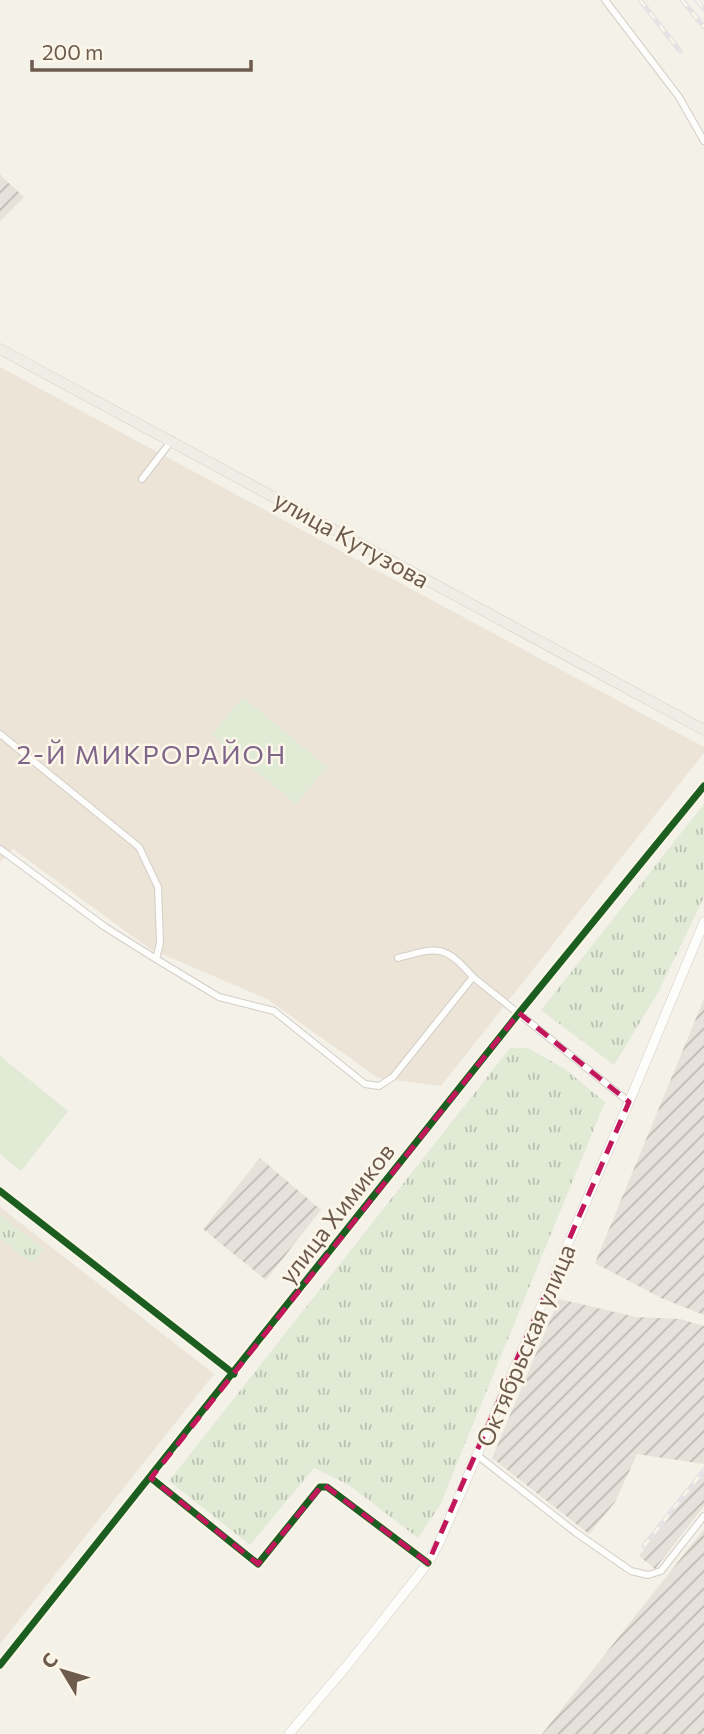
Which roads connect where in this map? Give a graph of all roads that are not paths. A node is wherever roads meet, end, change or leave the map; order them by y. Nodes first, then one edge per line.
1 (605, 0) edge
2 (704, 141) edge
3 (0, 349) edge
4 (172, 440) junction
5 (142, 479) dead end
6 (704, 730) edge
7 (0, 734) edge
8 (704, 786) edge
9 (0, 849) edge
10 (704, 922) edge
11 (398, 958) dead end
12 (156, 959) junction
13 (473, 977) junction
14 (519, 1013) junction
15 (629, 1102) junction
16 (0, 1191) edge
17 (234, 1374) junction
18 (477, 1455) junction
19 (151, 1478) junction
20 (704, 1516) edge
21 (428, 1563) junction
22 (0, 1665) edge
23 (289, 1734) edge

1 - 2 street
3 - 4 main road, улица Кутузова
4 - 5 street
4 - 6 main road, улица Кутузова
7 - 12 street
8 - 14 street, улица Химиков
9 - 12 street
10 - 15 main road, Октябрьская улица
11 - 13 street
12 - 13 street
13 - 14 street
14 - 15 street
14 - 17 street, улица Химиков
15 - 18 main road, Октябрьская улица
16 - 17 street
17 - 19 street, улица Химиков
18 - 20 street
18 - 21 main road, Октябрьская улица
19 - 21 street
19 - 22 street, улица Химиков
21 - 23 main road, Октябрьская улица

